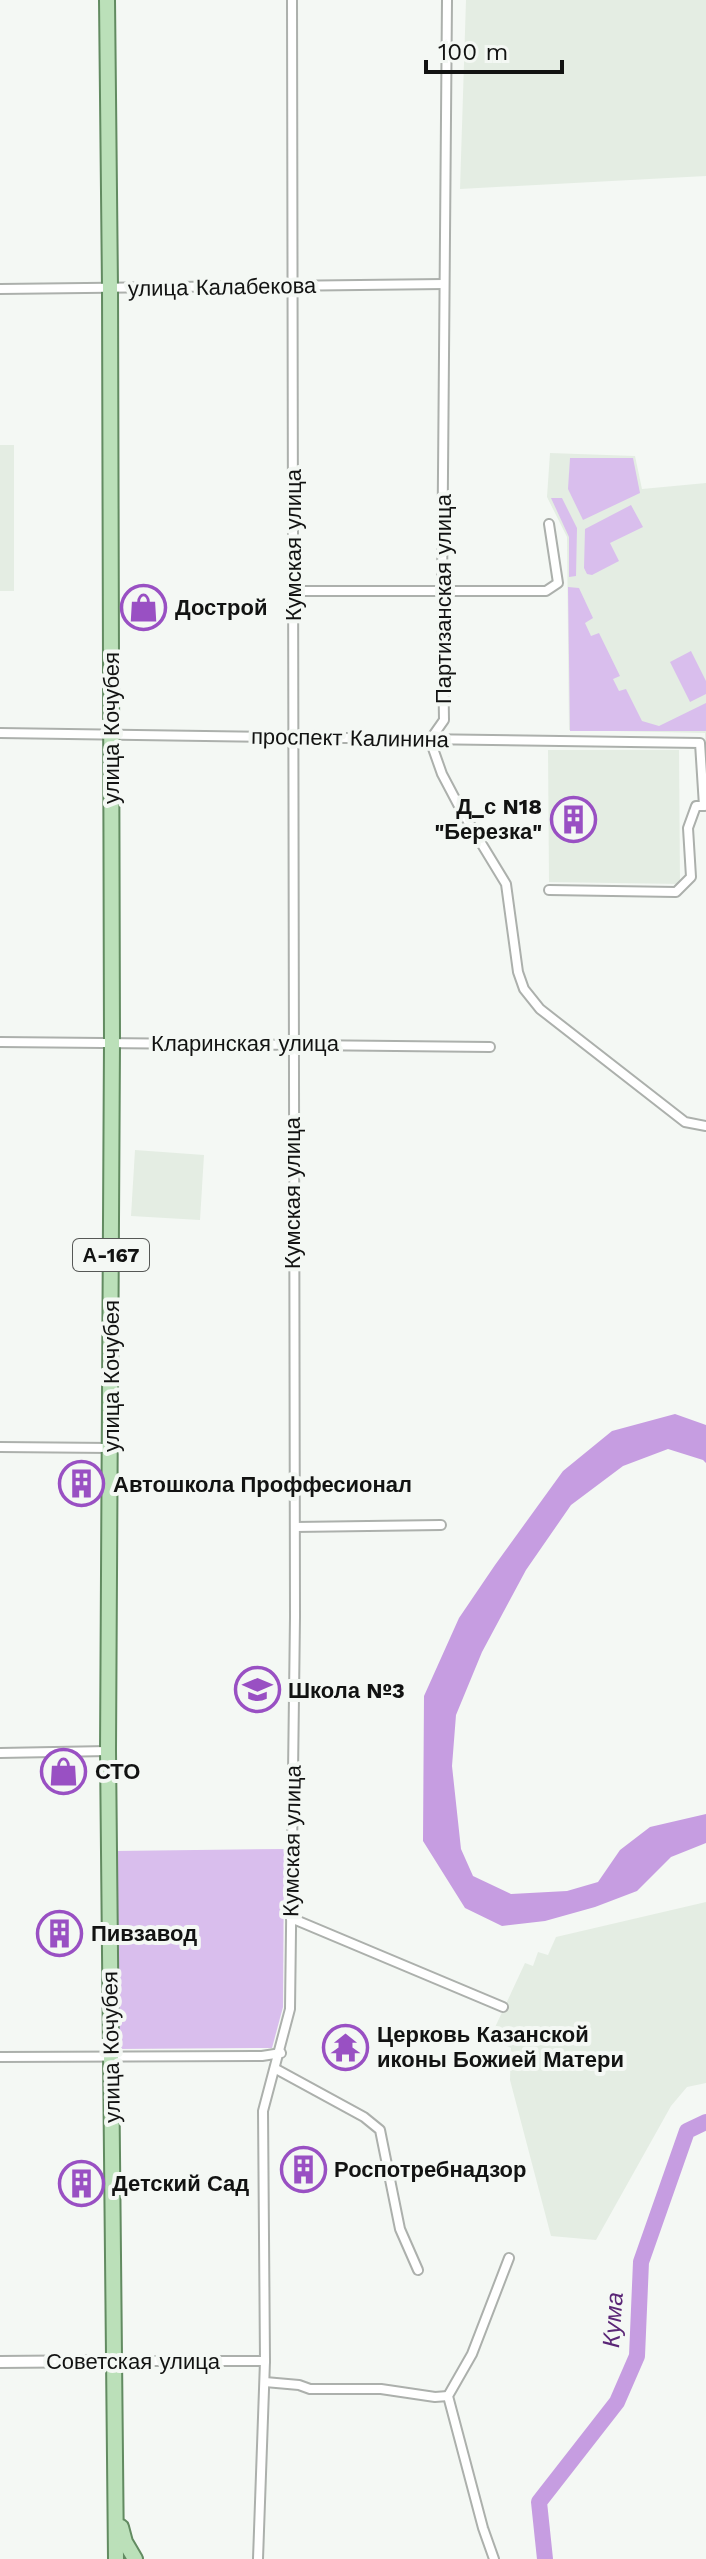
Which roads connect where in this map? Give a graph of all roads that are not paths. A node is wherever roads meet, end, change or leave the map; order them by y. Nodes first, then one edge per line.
1 (107, 0) edge
2 (292, 0) edge
3 (447, 0) edge
4 (444, 284) junction
5 (293, 287) junction
6 (110, 288) junction
7 (0, 289) edge
8 (549, 524) dead end
9 (293, 591) junction
10 (442, 592) junction
11 (0, 733) edge
12 (111, 735) junction
13 (293, 737) junction
14 (430, 740) junction
15 (549, 890) dead end
16 (0, 1042) edge
17 (112, 1043) junction
18 (292, 1043) junction
19 (490, 1047) dead end
20 (706, 1126) edge
21 (0, 1447) edge
22 (111, 1448) junction
23 (441, 1525) dead end
24 (295, 1527) junction
25 (108, 1751) junction
26 (0, 1753) edge
27 (291, 1918) junction
28 (503, 2007) dead end
29 (281, 2053) junction
30 (0, 2057) edge
31 (111, 2058) junction
32 (276, 2069) junction
33 (509, 2258) dead end
34 (418, 2270) dead end
35 (114, 2361) junction
36 (265, 2361) junction
37 (0, 2362) edge
38 (265, 2382) junction
39 (448, 2396) junction
40 (116, 2511) junction
41 (116, 2559) edge
42 (135, 2559) edge
43 (258, 2559) edge
44 (494, 2559) edge

1 - 6 main road, улица Кочубея / А-167
2 - 5 street, Кумская улица
3 - 4 street, Партизанская улица
4 - 5 street, улица Калабекова
4 - 10 street, Партизанская улица
5 - 6 street, улица Калабекова
5 - 9 street, Кумская улица
6 - 7 street, улица Калабекова
6 - 12 main road, улица Кочубея / А-167
8 - 10 street
9 - 10 street
9 - 13 street, Кумская улица
10 - 14 street, Партизанская улица
11 - 12 street, проспект Калинина
12 - 13 street, проспект Калинина
12 - 17 main road, улица Кочубея / А-167
13 - 14 street, проспект Калинина
13 - 18 street, Кумская улица
14 - 15 street, проспект Калинина
14 - 20 street
16 - 17 street, Кларинская улица
17 - 18 street, Кларинская улица
17 - 22 main road, улица Кочубея / А-167
18 - 19 street, Кларинская улица
18 - 24 street, Кумская улица
21 - 22 street
22 - 25 main road, улица Кочубея / А-167
23 - 24 street
24 - 27 street, Кумская улица
25 - 26 street
25 - 31 main road, улица Кочубея / А-167
27 - 28 street
27 - 29 street, Кумская улица
29 - 31 street
29 - 32 street, Кумская улица
30 - 31 street
31 - 35 main road, улица Кочубея / А-167
32 - 34 street
32 - 36 street, Кумская улица
33 - 39 street
35 - 36 street, Советская улица
35 - 37 street, Советская улица
35 - 40 main road, улица Кочубея / А-167
36 - 38 street, Кумская улица
38 - 39 street
38 - 43 street, Кумская улица
39 - 44 street
40 - 41 main road, улица Кочубея
40 - 42 main road, А-167

